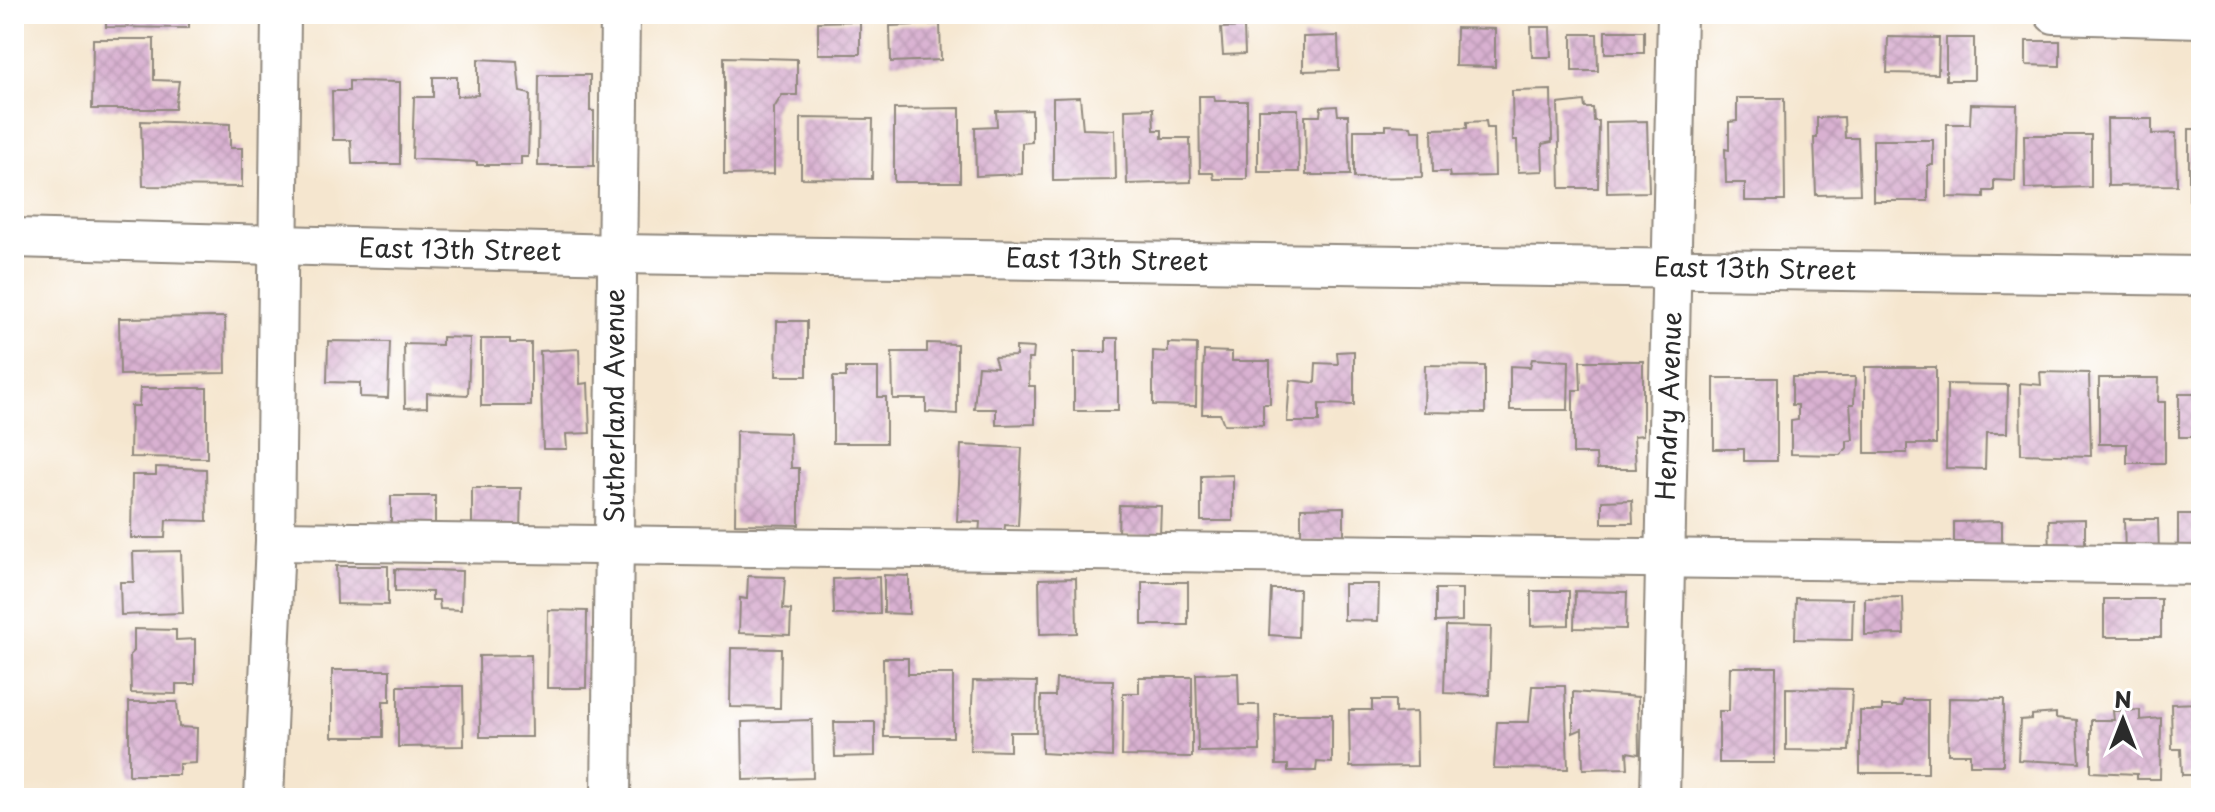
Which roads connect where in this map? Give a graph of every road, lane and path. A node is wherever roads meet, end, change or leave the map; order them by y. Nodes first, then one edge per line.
1 (281, 14) edge
2 (620, 14) edge
3 (1677, 14) edge
4 (2054, 14) edge
5 (2201, 18) edge
6 (14, 238) edge
7 (277, 246) junction
8 (617, 254) junction
9 (1672, 268) junction
10 (2201, 276) edge
11 (275, 541) junction
12 (614, 545) junction
13 (1665, 557) junction
14 (2201, 565) edge
15 (264, 798) edge
16 (611, 798) edge
17 (1660, 798) edge

1 - 7 street
2 - 8 street, Sutherland Avenue
3 - 9 street, Hendry Avenue
4 - 5 street
6 - 7 street, East 13th Street
7 - 8 street, East 13th Street
7 - 11 street
8 - 9 street, East 13th Street
8 - 12 street, Sutherland Avenue
9 - 10 street, East 13th Street
9 - 13 street, Hendry Avenue
11 - 12 street
11 - 15 street
12 - 13 street
12 - 16 street, Sutherland Avenue
13 - 14 street
13 - 17 street, Hendry Avenue

